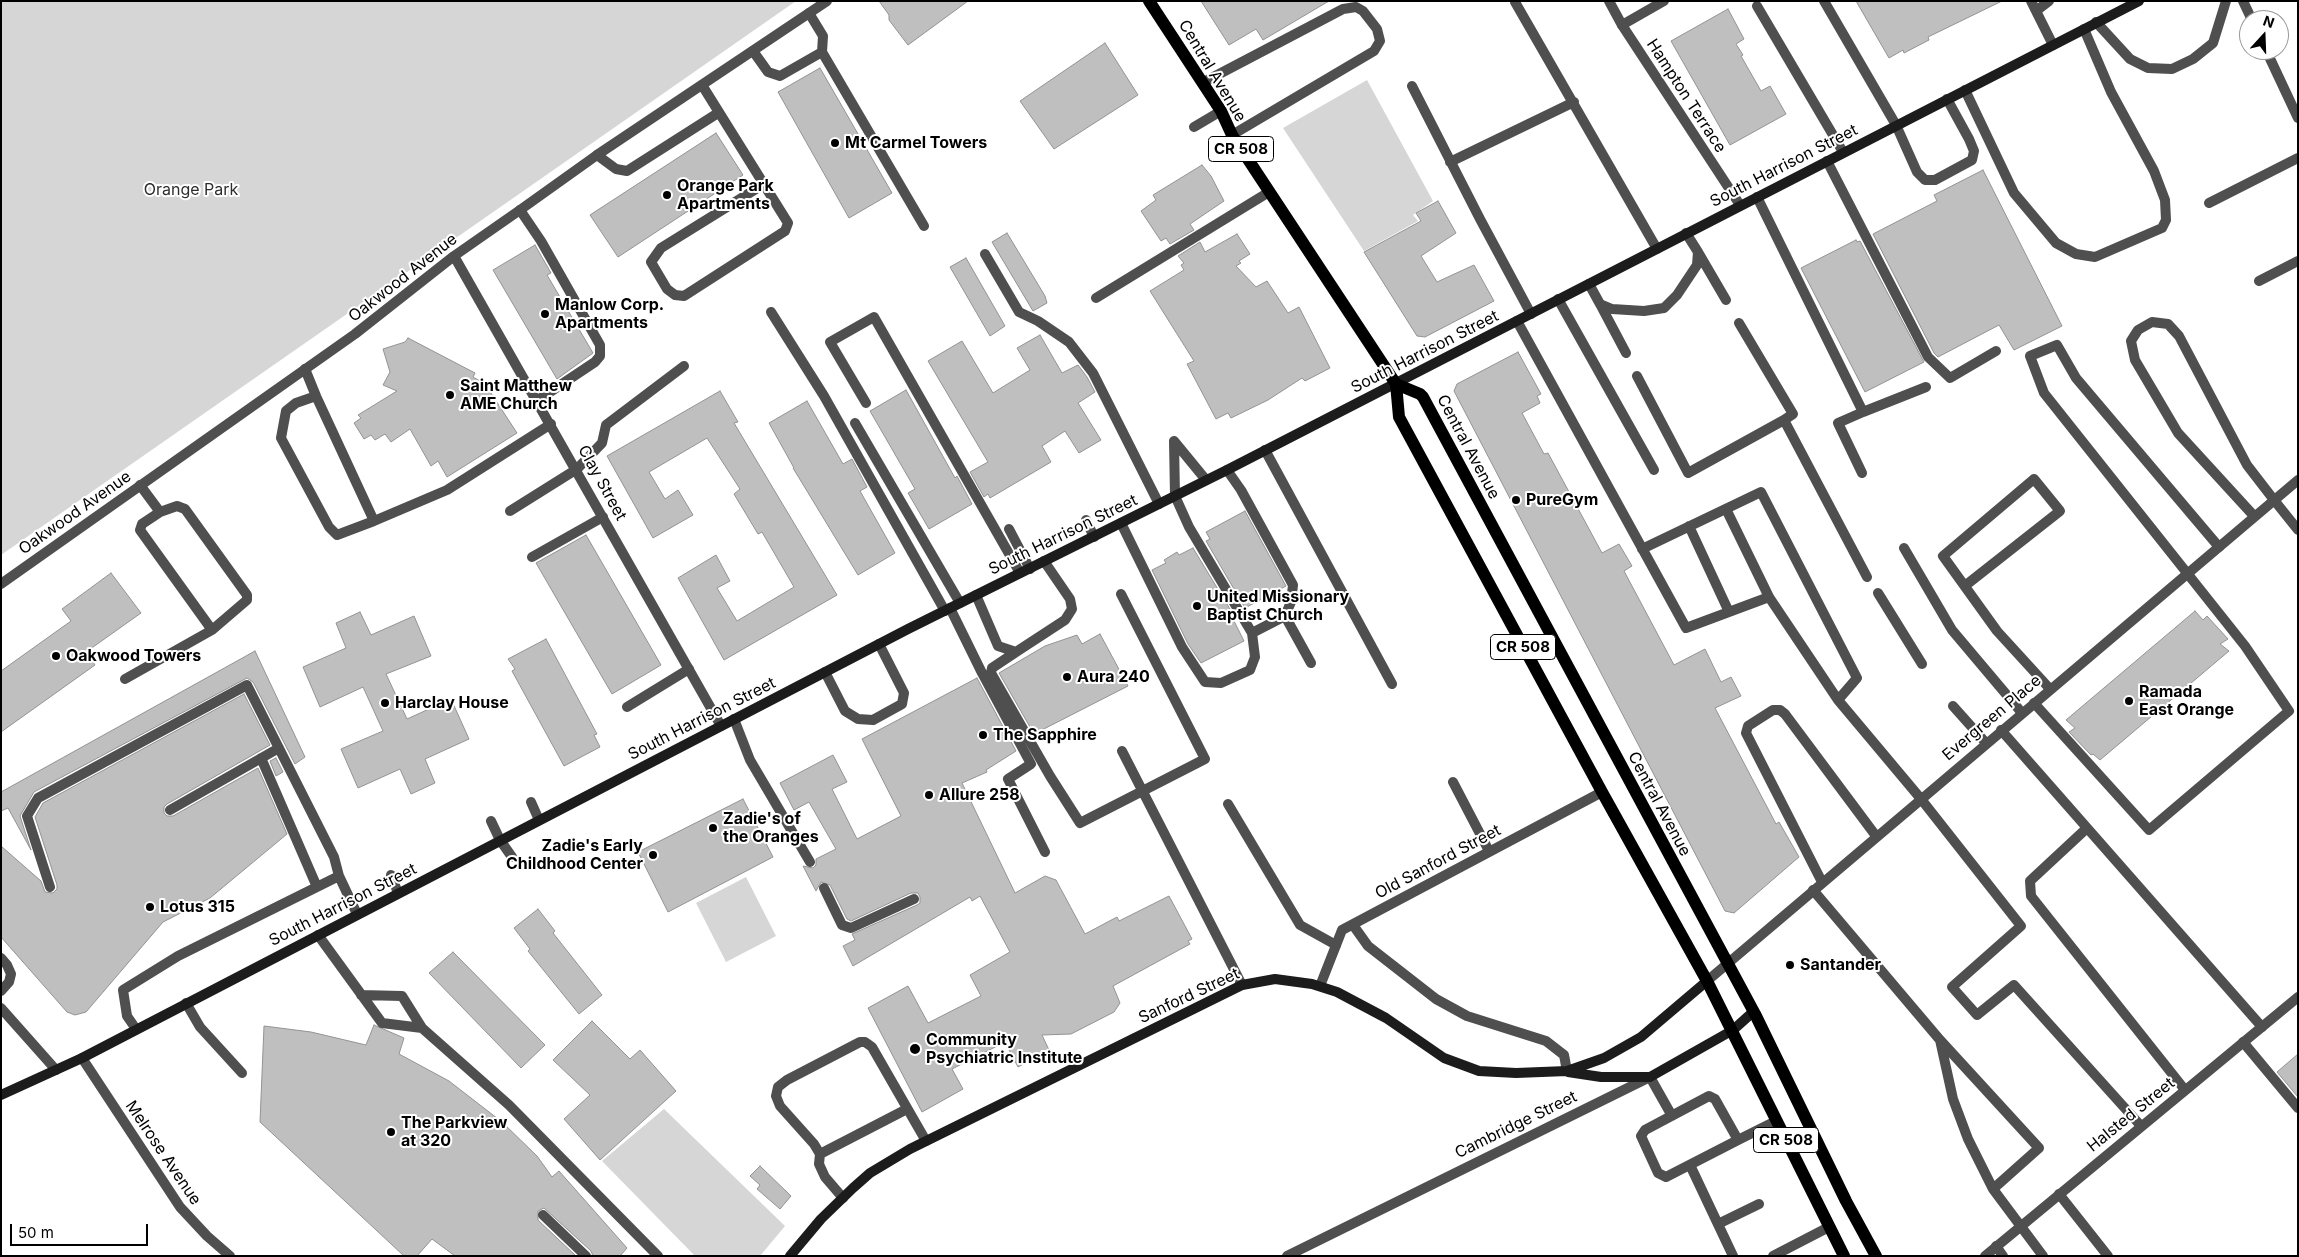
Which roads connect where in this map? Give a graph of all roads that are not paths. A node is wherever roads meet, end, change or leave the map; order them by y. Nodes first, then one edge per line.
1 (827, 1) edge
2 (1150, 1) edge
3 (1609, 1) edge
4 (1664, 1) edge
5 (1824, 1) edge
6 (2031, 1) edge
7 (2049, 1) edge
8 (2226, 1) edge
9 (1515, 2) edge
10 (2136, 2) edge
11 (1757, 6) dead end
12 (2036, 11) junction
13 (809, 13) junction
14 (2096, 22) junction
15 (1622, 25) junction
16 (2084, 29) junction
17 (2053, 45) junction
18 (753, 51) junction
19 (822, 52) junction
20 (2271, 60) edge
21 (1202, 83) junction
22 (702, 85) junction
23 (1412, 86) dead end
24 (1965, 90) junction
25 (1947, 99) junction
26 (1574, 102) junction
27 (1221, 111) junction
28 (718, 113) junction
29 (2298, 118) edge
30 (1896, 125) junction
31 (1194, 127) dead end
32 (1232, 135) junction
33 (1844, 152) junction
34 (598, 155) junction
35 (2298, 158) edge
36 (1827, 161) junction
37 (1450, 162) junction
38 (764, 184) junction
39 (1269, 192) junction
40 (1757, 197) junction
41 (2209, 203) dead end
42 (1740, 205) junction
43 (520, 210) junction
44 (924, 226) dead end
45 (1686, 233) junction
46 (1657, 249) junction
47 (1698, 252) junction
48 (985, 254) dead end
49 (454, 256) junction
50 (2298, 261) edge
51 (2260, 281) dead end
52 (1589, 284) junction
53 (1096, 298) dead end
54 (1558, 300) junction
55 (1726, 300) dead end
56 (1600, 304) junction
57 (771, 312) dead end
58 (1531, 314) junction
59 (1517, 321) junction
60 (1739, 323) dead end
61 (1996, 351) dead end
62 (1626, 353) dead end
63 (684, 366) dead end
64 (305, 369) junction
65 (1637, 376) dead end
66 (1396, 384) junction
67 (1926, 387) dead end
68 (316, 396) junction
69 (538, 400) junction
70 (866, 403) dead end
71 (1863, 412) junction
72 (1784, 420) junction
73 (855, 423) dead end
74 (551, 424) junction
75 (1265, 450) junction
76 (576, 469) junction
77 (1227, 470) junction
78 (1654, 470) dead end
79 (1862, 473) dead end
80 (1206, 480) junction
81 (2298, 480) edge
82 (140, 485) junction
83 (1175, 496) junction
84 (2274, 500) junction
85 (1159, 504) junction
86 (1726, 509) junction
87 (510, 511) dead end
88 (160, 512) junction
89 (2254, 516) junction
90 (603, 517) junction
91 (1086, 520) dead end
92 (374, 522) junction
93 (1121, 523) junction
94 (1689, 526) junction
95 (1009, 529) dead end
96 (2298, 530) edge
97 (1094, 537) junction
98 (2219, 547) junction
99 (1904, 548) dead end
100 (1642, 549) junction
101 (532, 557) dead end
102 (1044, 561) junction
103 (1025, 571) junction
104 (2187, 573) junction
105 (1867, 577) dead end
106 (1, 584) edge
107 (1966, 585) junction
108 (1878, 593) dead end
109 (1121, 594) dead end
110 (976, 595) junction
111 (1769, 597) junction
112 (960, 603) junction
113 (947, 609) junction
114 (1729, 612) junction
115 (1285, 616) junction
116 (212, 630) junction
117 (1252, 633) junction
118 (879, 644) junction
119 (1016, 652) junction
120 (1311, 664) dead end
121 (1922, 664) dead end
122 (689, 670) junction
123 (825, 672) junction
124 (125, 679) dead end
125 (1392, 684) dead end
126 (2050, 689) junction
127 (1838, 700) junction
128 (2034, 703) junction
129 (1953, 706) dead end
130 (626, 707) dead end
131 (2022, 713) junction
132 (734, 719) junction
133 (721, 726) junction
134 (2001, 730) junction
135 (1986, 743) junction
136 (279, 748) junction
137 (1122, 751) dead end
138 (261, 758) junction
139 (1453, 782) dead end
140 (1142, 791) junction
141 (1602, 792) junction
142 (1920, 798) junction
143 (531, 802) dead end
144 (1228, 804) dead end
145 (170, 810) dead end
146 (539, 820) junction
147 (492, 821) dead end
148 (2087, 828) junction
149 (1876, 836) junction
150 (500, 840) junction
151 (1489, 851) junction
152 (1045, 852) dead end
153 (512, 857) dead end
154 (810, 862) dead end
155 (391, 875) dead end
156 (339, 876) junction
157 (1822, 882) junction
158 (50, 887) dead end
159 (317, 887) junction
160 (824, 888) dead end
161 (1813, 890) junction
162 (398, 893) junction
163 (914, 899) dead end
164 (357, 914) junction
165 (1353, 925) junction
166 (318, 934) junction
167 (1336, 945) junction
168 (1, 958) edge
169 (1726, 965) junction
170 (1707, 981) junction
171 (1242, 985) junction
172 (1320, 986) junction
173 (1, 991) edge
174 (361, 995) junction
175 (2298, 997) edge
176 (186, 1003) junction
177 (1, 1008) edge
178 (1753, 1012) junction
179 (2262, 1027) junction
180 (422, 1028) junction
181 (136, 1029) junction
182 (1733, 1030) junction
183 (1940, 1040) junction
184 (2243, 1042) junction
185 (82, 1058) junction
186 (56, 1070) junction
187 (1567, 1071) junction
188 (242, 1073) dead end
189 (1650, 1077) junction
190 (2185, 1090) junction
191 (1, 1095) edge
192 (2298, 1108) edge
193 (908, 1109) junction
194 (1672, 1116) junction
195 (1776, 1120) junction
196 (2142, 1126) junction
197 (1738, 1140) junction
198 (926, 1141) junction
199 (820, 1154) junction
200 (1690, 1165) junction
201 (1993, 1189) junction
202 (2059, 1194) junction
203 (843, 1198) junction
204 (1758, 1204) dead end
205 (543, 1215) dead end
206 (1718, 1224) junction
207 (2021, 1225) junction
208 (1829, 1227) junction
209 (1996, 1246) junction
210 (1776, 1255) edge
211 (230, 1256) edge
212 (586, 1256) edge
213 (658, 1256) edge
214 (790, 1256) edge
215 (1287, 1256) edge
216 (1733, 1256) edge
217 (1844, 1256) edge
218 (1876, 1256) edge
219 (1985, 1256) edge
220 (2003, 1256) edge
221 (2043, 1256) edge
222 (2108, 1256) edge

1 - 13 street, Oakwood Avenue
2 - 21 main road, Central Avenue / CR 508
3 - 15 street, Hampton Terrace
4 - 15 street
5 - 30 street
6 - 12 street
7 - 12 street
8 - 14 street
9 - 26 street
10 - 14 main road, South Harrison Street
11 - 33 street
12 - 17 street
13 - 18 street, Oakwood Avenue
13 - 19 street
14 - 16 main road, South Harrison Street
15 - 42 street, Hampton Terrace
16 - 17 main road, South Harrison Street
16 - 24 street
17 - 24 main road, South Harrison Street
18 - 19 street
18 - 22 street, Oakwood Avenue
19 - 44 street
20 - 29 street
21 - 27 main road, Central Avenue / CR 508
21 - 32 street
22 - 28 street
22 - 34 street, Oakwood Avenue
23 - 37 street
24 - 25 main road, South Harrison Street
25 - 30 main road, South Harrison Street
25 - 30 street
26 - 37 street
26 - 46 street
27 - 31 street
27 - 32 main road, Central Avenue / CR 508
28 - 34 street
28 - 38 street
30 - 33 main road, South Harrison Street
32 - 39 main road, Central Avenue / CR 508
33 - 36 main road, South Harrison Street
34 - 43 street, Oakwood Avenue
35 - 41 street
36 - 40 main road, South Harrison Street
36 - 61 street
37 - 58 street
38 - 38 street
39 - 53 street
39 - 66 main road, Central Avenue / CR 508
40 - 42 main road, South Harrison Street
40 - 71 street
42 - 45 main road, South Harrison Street
43 - 49 street, Oakwood Avenue
43 - 69 street
45 - 46 main road, South Harrison Street
45 - 47 street
46 - 52 main road, South Harrison Street
47 - 55 street
47 - 56 street
48 - 85 street
49 - 64 street, Oakwood Avenue
49 - 69 street, Clay Street
50 - 51 street
52 - 54 main road, South Harrison Street
52 - 56 street
54 - 58 main road, South Harrison Street
54 - 78 street
56 - 62 street
57 - 113 street
58 - 59 main road, South Harrison Street
59 - 66 main road, South Harrison Street
59 - 100 street
60 - 72 street
63 - 76 street
64 - 68 street
64 - 82 street, Oakwood Avenue
65 - 72 street
66 - 75 main road, South Harrison Street
66 - 141 main road, Central Avenue / CR 508
66 - 169 main road, Central Avenue / CR 508
67 - 71 street
68 - 92 street
68 - 92 street
69 - 74 street, Clay Street
70 - 103 street
71 - 79 street
72 - 105 street
73 - 112 street
74 - 76 street, Clay Street
74 - 92 street
75 - 77 main road, South Harrison Street
75 - 125 street
76 - 87 street
76 - 90 street, Clay Street
77 - 80 main road, South Harrison Street
77 - 115 street
80 - 83 main road, South Harrison Street
80 - 83 street
81 - 84 street, Evergreen Place
82 - 88 street
82 - 106 street, Oakwood Avenue
83 - 85 main road, South Harrison Street
83 - 117 street
84 - 89 street, Evergreen Place
84 - 89 street
84 - 96 street
85 - 93 main road, South Harrison Street
86 - 94 street
86 - 111 street
86 - 127 street
88 - 116 street
88 - 116 street
89 - 98 street, Evergreen Place
90 - 101 street
90 - 122 street, Clay Street
91 - 97 street
93 - 97 main road, South Harrison Street
93 - 117 street
94 - 100 street
94 - 114 street
95 - 103 street
97 - 102 main road, South Harrison Street
98 - 104 street, Evergreen Place
98 - 104 street
99 - 131 street
100 - 114 street
102 - 103 main road, South Harrison Street
102 - 119 street
103 - 110 main road, South Harrison Street
104 - 126 street, Evergreen Place
104 - 128 street
107 - 107 street
107 - 126 street
108 - 121 street
109 - 140 street
110 - 112 main road, South Harrison Street
110 - 119 street
111 - 114 street
111 - 127 street
112 - 113 main road, South Harrison Street
113 - 118 main road, South Harrison Street
113 - 152 street
115 - 117 street
115 - 120 street
116 - 124 street
118 - 123 main road, South Harrison Street
118 - 123 street
119 - 140 street
122 - 130 street
122 - 133 street, Clay Street
123 - 132 main road, South Harrison Street
126 - 128 street, Evergreen Place
127 - 142 street
128 - 131 street, Evergreen Place
129 - 135 street
131 - 134 street, Evergreen Place
132 - 133 main road, South Harrison Street
132 - 154 street
133 - 146 main road, South Harrison Street
134 - 135 street, Evergreen Place
134 - 148 street
135 - 142 street, Evergreen Place
136 - 138 street
136 - 156 street
136 - 158 street
137 - 140 street
138 - 145 street
138 - 159 street
139 - 151 street
140 - 171 street
141 - 151 street, Old Sanford Street
141 - 170 main road, Central Avenue / CR 508
142 - 149 street, Evergreen Place
142 - 196 street
143 - 146 street
144 - 167 street
146 - 150 main road, South Harrison Street
147 - 150 street
148 - 179 street
148 - 190 street
149 - 157 street, Evergreen Place
149 - 157 street
150 - 153 street
150 - 162 main road, South Harrison Street
151 - 165 street, Old Sanford Street
155 - 162 street
156 - 159 street
156 - 164 street
157 - 161 street, Evergreen Place
159 - 181 street
160 - 163 street
161 - 169 street, Evergreen Place
161 - 183 street
162 - 164 main road, South Harrison Street
164 - 166 main road, South Harrison Street
165 - 167 street, Old Sanford Street
165 - 187 street
166 - 174 street
166 - 176 main road, South Harrison Street
167 - 172 street, Old Sanford Street
168 - 173 street
169 - 170 street, Evergreen Place
169 - 178 main road, Central Avenue / CR 508
170 - 182 main road, Central Avenue / CR 508
170 - 187 main road, Sanford Street
171 - 172 main road, Sanford Street
171 - 198 main road, Sanford Street
172 - 187 main road, Sanford Street
174 - 180 street
174 - 180 street
175 - 179 street, Halsted Street
176 - 181 main road, South Harrison Street
176 - 188 street
177 - 186 street
178 - 182 main road, Cambridge Street
178 - 218 main road, Central Avenue / CR 508
179 - 184 street, Halsted Street
180 - 213 street
181 - 185 main road, South Harrison Street
182 - 189 main road, Cambridge Street
182 - 195 main road, Central Avenue / CR 508
183 - 201 street
183 - 201 street
184 - 190 street, Halsted Street
184 - 192 street
185 - 186 main road, South Harrison Street
185 - 211 street, Melrose Avenue
186 - 191 main road, South Harrison Street
187 - 189 main road
189 - 194 street
189 - 215 street, Cambridge Street
190 - 196 street, Halsted Street
193 - 198 street
193 - 199 street
193 - 199 street
194 - 197 street
194 - 200 street
195 - 197 street
195 - 208 main road, Central Avenue / CR 508
196 - 202 street, Halsted Street
197 - 200 street
198 - 203 main road, Sanford Street
199 - 203 street
200 - 206 street
201 - 207 street
202 - 207 street, Halsted Street
202 - 222 street
203 - 214 main road, Sanford Street
204 - 206 street
205 - 212 street
206 - 216 street
207 - 209 street, Halsted Street
207 - 221 street
208 - 210 street
208 - 217 main road, Central Avenue / CR 508
209 - 219 street, Halsted Street
209 - 220 street

